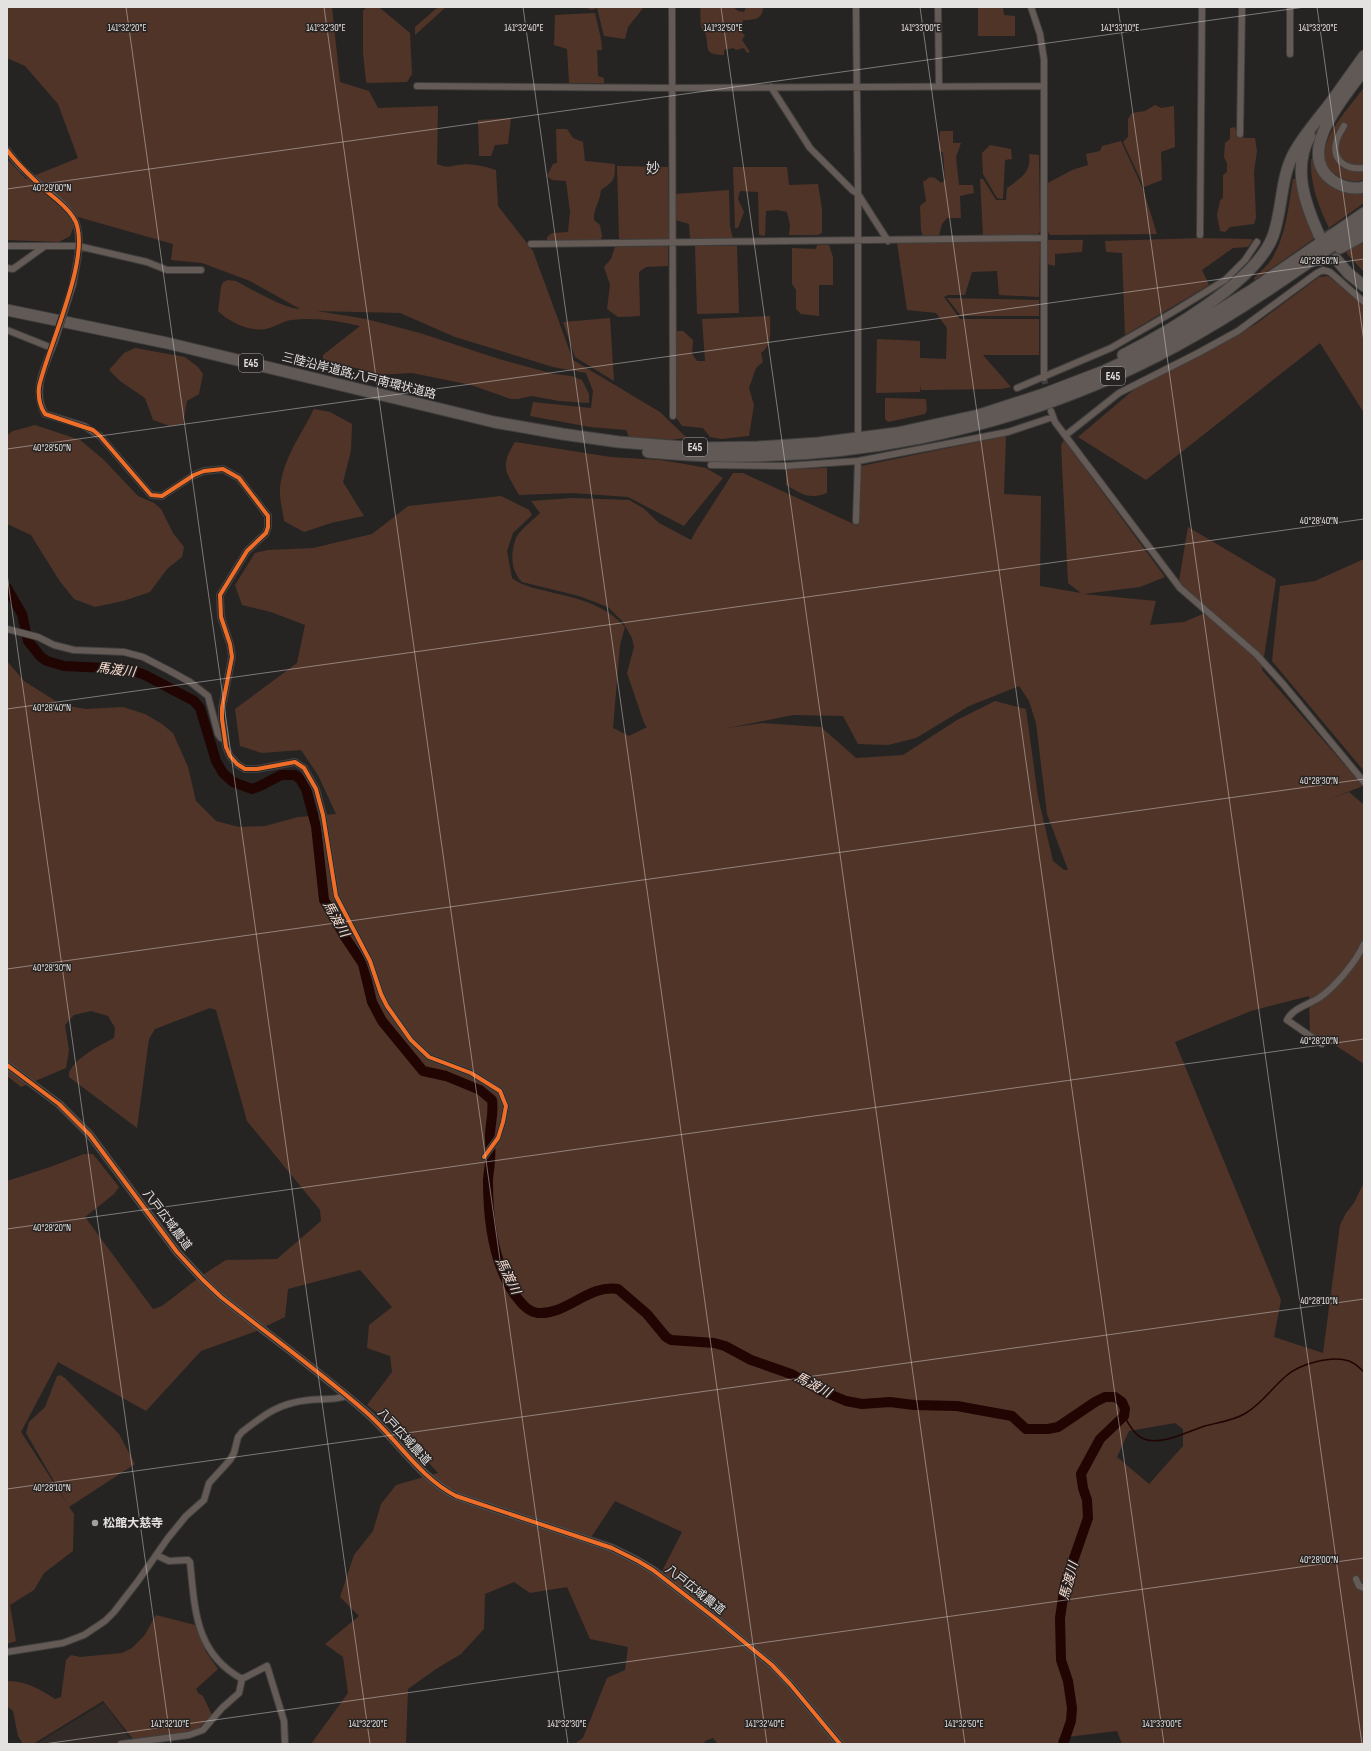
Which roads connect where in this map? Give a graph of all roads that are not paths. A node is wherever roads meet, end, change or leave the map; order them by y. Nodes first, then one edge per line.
1 (672, 7) edge
2 (856, 7) edge
3 (938, 7) edge
4 (1031, 7) edge
5 (1202, 7) edge
6 (1242, 7) edge
7 (1290, 7) edge
8 (1290, 54) dead end
9 (1364, 56) edge
10 (1364, 70) edge
11 (417, 86) dead end
12 (939, 86) junction
13 (1043, 86) junction
14 (771, 87) junction
15 (857, 87) junction
16 (672, 88) junction
17 (1334, 104) junction
18 (1344, 126) dead end
19 (1240, 134) dead end
20 (7, 150) edge
21 (1364, 168) edge
22 (1364, 188) edge
23 (858, 194) junction
24 (1364, 213) edge
25 (1364, 223) edge
26 (1364, 234) edge
27 (1200, 235) dead end
28 (1043, 238) junction
29 (888, 240) junction
30 (1323, 240) junction
31 (857, 241) junction
32 (1257, 242) dead end
33 (672, 243) junction
34 (531, 244) dead end
35 (7, 246) edge
36 (45, 246) junction
37 (78, 246) junction
38 (7, 268) edge
39 (201, 270) dead end
40 (1364, 278) edge
41 (1364, 286) edge
42 (1364, 302) edge
43 (1248, 303) junction
44 (7, 310) edge
45 (7, 330) edge
46 (52, 348) junction
47 (1044, 378) junction
48 (1016, 388) dead end
49 (1044, 394) junction
50 (673, 416) dead end
51 (494, 422) junction
52 (858, 431) dead end
53 (1066, 435) junction
54 (858, 461) junction
55 (711, 465) dead end
56 (856, 521) dead end
57 (7, 629) edge
58 (225, 739) junction
59 (1364, 782) edge
60 (1364, 944) edge
61 (1322, 1044) dead end
62 (7, 1065) edge
63 (484, 1157) dead end
64 (346, 1396) junction
65 (156, 1555) junction
66 (1356, 1579) dead end
67 (1364, 1588) edge
68 (7, 1652) edge
69 (242, 1679) junction
70 (121, 1744) edge
71 (285, 1744) edge
72 (840, 1744) edge

1 - 16 street
2 - 15 street
3 - 12 street
4 - 13 street
5 - 27 street
6 - 19 street
7 - 8 street
9 - 17 highway
10 - 17 highway
11 - 16 street
12 - 13 street
12 - 15 street
13 - 28 street
14 - 15 street
14 - 16 street
14 - 23 street
15 - 23 street
16 - 33 street
17 - 22 highway
17 - 30 highway
17 - 49 highway
18 - 21 street
20 - 37 street
23 - 29 street
23 - 31 street
24 - 30 highway, E45
25 - 30 highway, E45
26 - 43 highway
28 - 29 street
28 - 47 street
29 - 31 street
30 - 43 highway, 三陸沿岸道路;八戸南環状道路 / E45
30 - 49 highway, 三陸沿岸道路;八戸南環状道路 / E45
31 - 33 street
31 - 52 street
32 - 47 street
33 - 34 street
33 - 50 street
35 - 36 street
36 - 37 street
36 - 38 street
37 - 39 street
37 - 46 street, bridge
40 - 41 highway
42 - 53 street
43 - 51 highway, 三陸沿岸道路;八戸南環状道路 / E45
44 - 51 highway, 三陸沿岸道路;八戸南環状道路 / E45
45 - 46 street
46 - 58 street
47 - 48 street
49 - 51 highway, 三陸沿岸道路;八戸南環状道路 / E45
53 - 54 street
53 - 59 street
54 - 55 street
54 - 56 street
57 - 58 street
58 - 63 street
60 - 61 street
62 - 64 street, 八戸広域農道
64 - 65 street
64 - 72 street, 八戸広域農道
65 - 68 street
65 - 69 street
66 - 67 street
69 - 70 street
69 - 71 street

